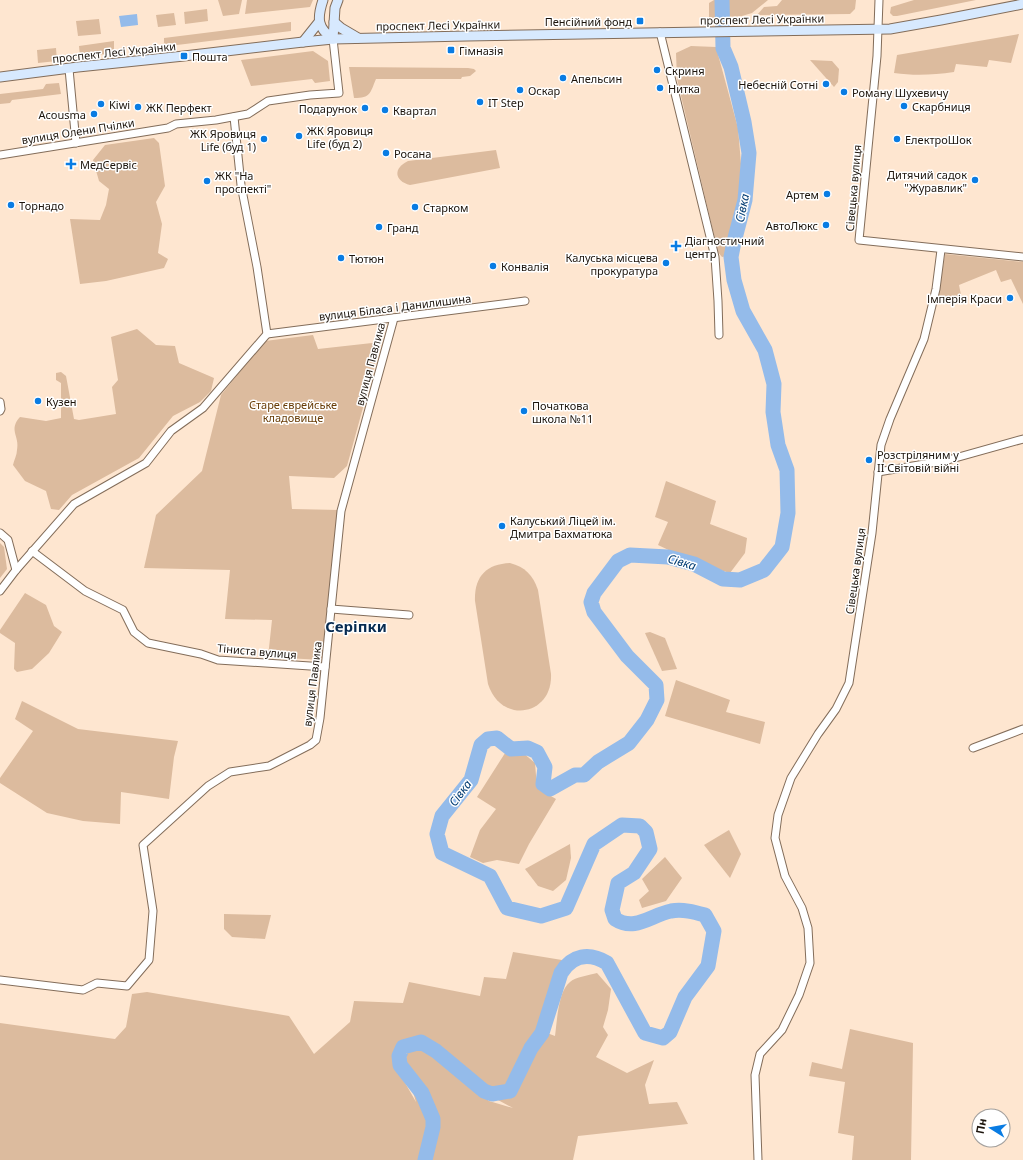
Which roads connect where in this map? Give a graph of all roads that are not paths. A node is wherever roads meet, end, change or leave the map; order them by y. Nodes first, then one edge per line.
1 (323, 0) edge
2 (338, 0) edge
3 (879, 0) edge
4 (1023, 4) edge
5 (319, 22) junction
6 (334, 22) junction
7 (878, 29) junction
8 (660, 32) junction
9 (333, 39) junction
10 (360, 39) junction
11 (303, 42) junction
12 (69, 68) junction
13 (0, 77) edge
14 (234, 117) junction
15 (76, 143) junction
16 (0, 156) edge
17 (941, 250) junction
18 (1023, 257) edge
19 (526, 301) dead end
20 (394, 318) junction
21 (266, 334) junction
22 (719, 335) dead end
23 (0, 402) edge
24 (0, 411) edge
25 (1023, 439) edge
26 (878, 472) junction
27 (0, 533) edge
28 (32, 551) junction
29 (16, 570) junction
30 (0, 591) edge
31 (331, 609) junction
32 (409, 615) dead end
33 (325, 667) junction
34 (1023, 729) edge
35 (973, 748) dead end
36 (0, 980) edge
37 (758, 1160) edge

1 - 5 main road
2 - 6 main road
3 - 7 street
4 - 7 main road, проспект Лесі Українки
5 - 9 main road
5 - 11 main road
6 - 9 main road
6 - 10 main road
7 - 8 main road, проспект Лесі Українки
7 - 17 street, Сівецька вулиця
8 - 10 main road, проспект Лесі Українки
8 - 22 street
9 - 10 main road, проспект Лесі Українки
9 - 11 main road, проспект Лесі Українки
9 - 14 street, вулиця Олени Пчілки
11 - 12 main road, проспект Лесі Українки
12 - 13 main road, проспект Лесі Українки
12 - 15 street
14 - 15 street, вулиця Олени Пчілки
14 - 21 street
15 - 16 street, вулиця Олени Пчілки
17 - 18 street
17 - 26 street, Сівецька вулиця
19 - 20 street, вулиця Біласа і Данилишина
20 - 21 street, вулиця Біласа і Данилишина
20 - 31 street, вулиця Павлика
21 - 28 street
23 - 24 street
25 - 26 street
26 - 37 street, Сівецька вулиця
27 - 29 street
28 - 29 street
28 - 33 street, Тіниста вулиця
29 - 30 street
31 - 32 street
31 - 33 street, вулиця Павлика
33 - 36 street, вулиця Павлика
34 - 35 street

